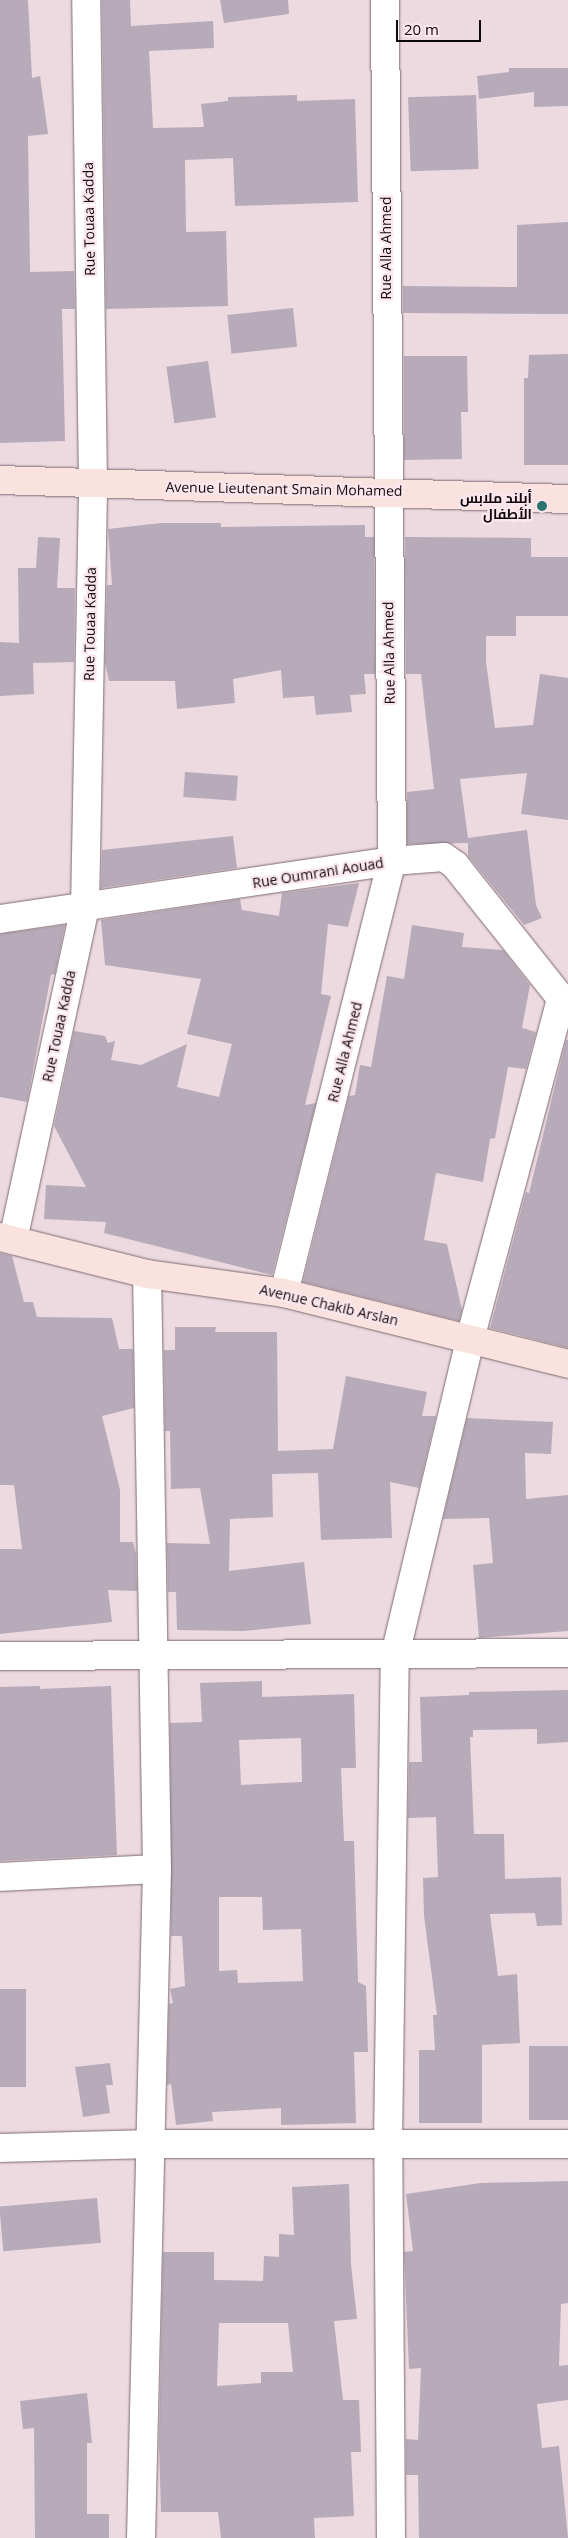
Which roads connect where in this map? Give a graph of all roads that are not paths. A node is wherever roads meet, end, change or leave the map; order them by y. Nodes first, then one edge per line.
1 (86, 0) edge
2 (385, 0) edge
3 (0, 480) edge
4 (93, 484) junction
5 (387, 491) junction
6 (568, 498) edge
7 (392, 861) junction
8 (85, 908) junction
9 (0, 919) edge
10 (564, 1003) edge
11 (6, 1239) edge
12 (147, 1274) junction
13 (284, 1292) junction
14 (470, 1339) junction
15 (568, 1364) edge
16 (568, 1653) edge
17 (151, 1655) junction
18 (395, 1655) junction
19 (0, 1656) edge
20 (156, 1869) junction
21 (0, 1877) edge
22 (388, 2143) junction
23 (152, 2144) junction
24 (568, 2144) edge
25 (0, 2148) edge
26 (140, 2538) edge
27 (391, 2538) edge

1 - 4 street, Rue Touaa Kadda
2 - 5 street, Rue Alla Ahmed
3 - 4 main road, Avenue Lieutenant Smain Mohamed
4 - 5 main road, Avenue Lieutenant Smain Mohamed
4 - 8 street, Rue Touaa Kadda
5 - 6 main road, Avenue Lieutenant Smain Mohamed
5 - 7 street, Rue Alla Ahmed
7 - 8 street, Rue Oumrani Aouad
7 - 10 street, Rue Oumrani Aouad
7 - 13 street, Rue Alla Ahmed
8 - 9 street, Rue Oumrani Aouad
8 - 11 street, Rue Touaa Kadda
10 - 14 street
11 - 12 main road, Avenue Chakib Arslan
12 - 13 main road, Avenue Chakib Arslan
12 - 17 street
13 - 14 main road, Avenue Chakib Arslan
14 - 15 main road, Avenue Chakib Arslan
14 - 18 street
16 - 18 street
17 - 18 street
17 - 19 street
17 - 20 street
18 - 22 street
20 - 21 street
20 - 23 street
22 - 23 street
22 - 24 street
22 - 27 street
23 - 25 street
23 - 26 street

